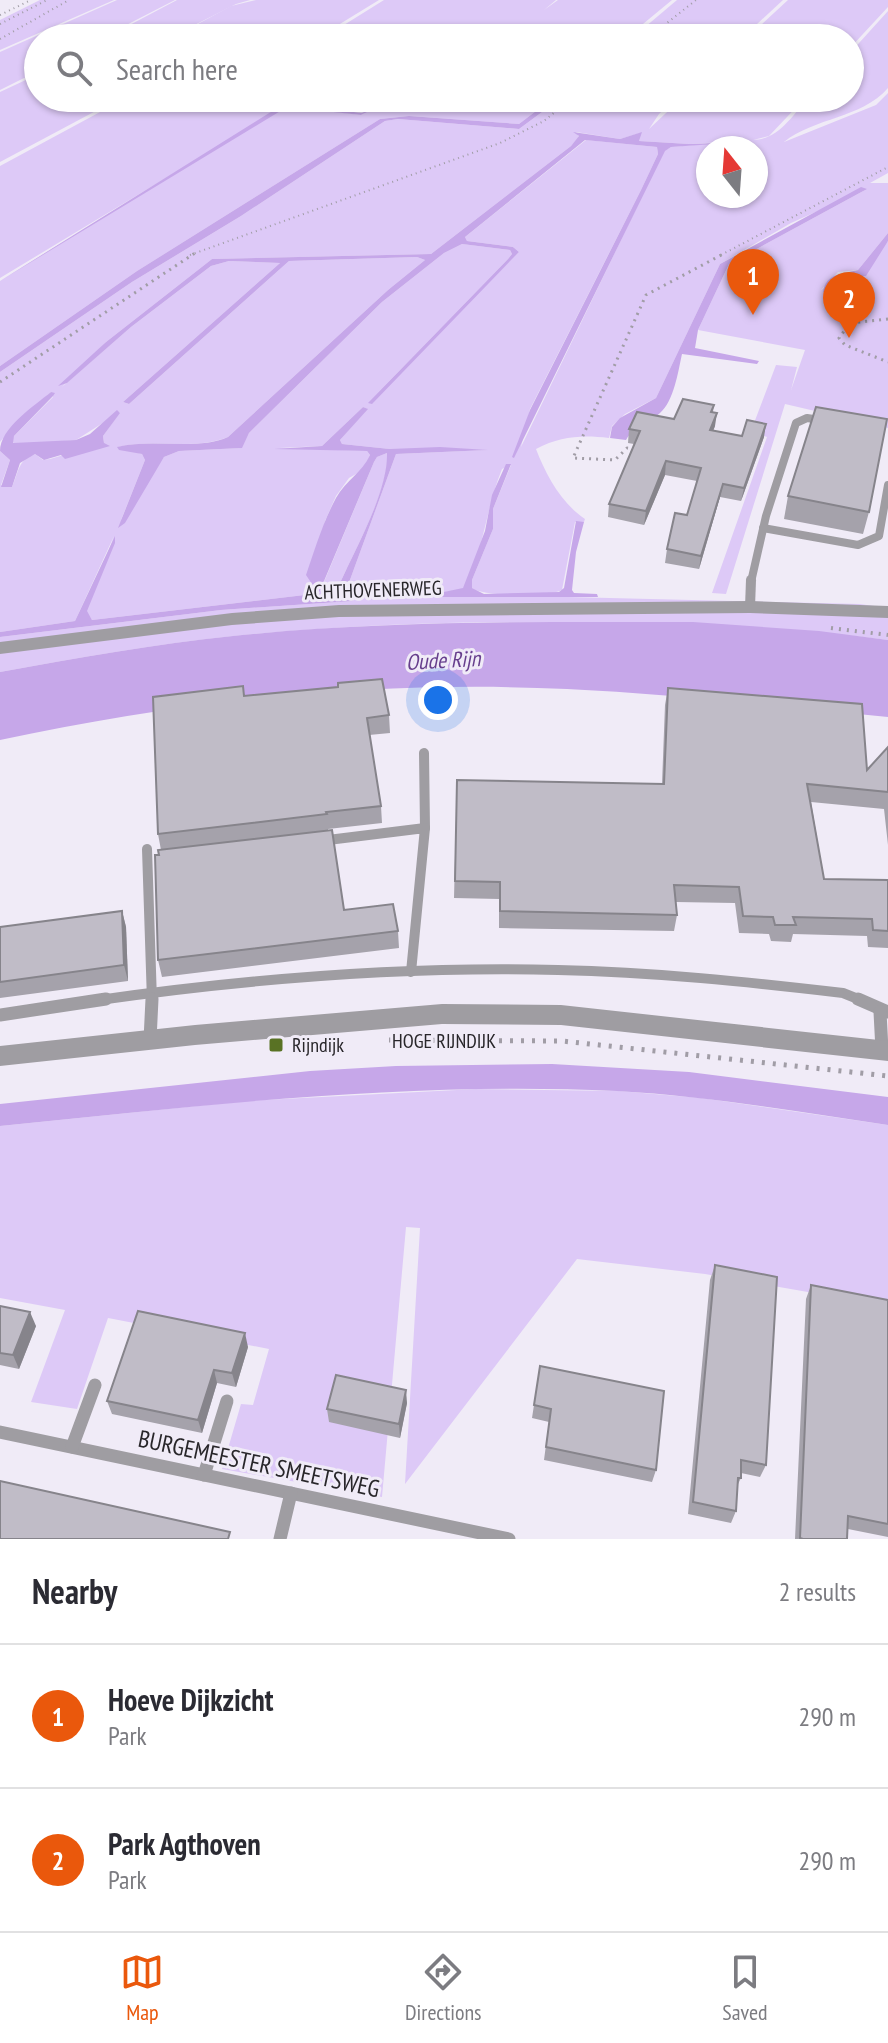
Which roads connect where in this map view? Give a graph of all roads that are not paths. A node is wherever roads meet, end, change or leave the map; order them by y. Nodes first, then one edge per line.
1 (834, 422) edge
2 (888, 485) edge
3 (763, 528) junction
4 (750, 607) junction
5 (888, 612) edge
6 (0, 648) edge
7 (424, 753) dead end
8 (425, 828) junction
9 (302, 843) edge
10 (163, 859) edge
11 (411, 972) junction
12 (152, 994) junction
13 (884, 1012) edge
14 (0, 1015) edge
15 (150, 1040) junction
16 (885, 1051) edge
17 (0, 1056) edge
18 (95, 1385) dead end
19 (227, 1401) dead end
20 (0, 1432) edge
21 (72, 1447) junction
22 (204, 1475) junction
23 (291, 1493) junction
24 (280, 1539) edge
25 (509, 1539) edge

1 - 3 lane
2 - 3 lane
3 - 4 lane
4 - 5 street, ACHTHOVENERWEG
4 - 6 street, ACHTHOVENERWEG
7 - 8 lane
8 - 9 lane
8 - 11 lane
10 - 12 lane
11 - 12 lane
11 - 13 lane
12 - 14 lane
12 - 15 lane
13 - 16 lane, HOGE RIJNDIJK
15 - 16 street, HOGE RIJNDIJK
15 - 17 street, HOGE RIJNDIJK
18 - 21 lane
19 - 22 lane
20 - 21 lane, BURGEMEESTER SMEETSWEG
21 - 22 lane, BURGEMEESTER SMEETSWEG
22 - 23 lane, BURGEMEESTER SMEETSWEG
23 - 24 lane
23 - 25 lane, BURGEMEESTER SMEETSWEG

